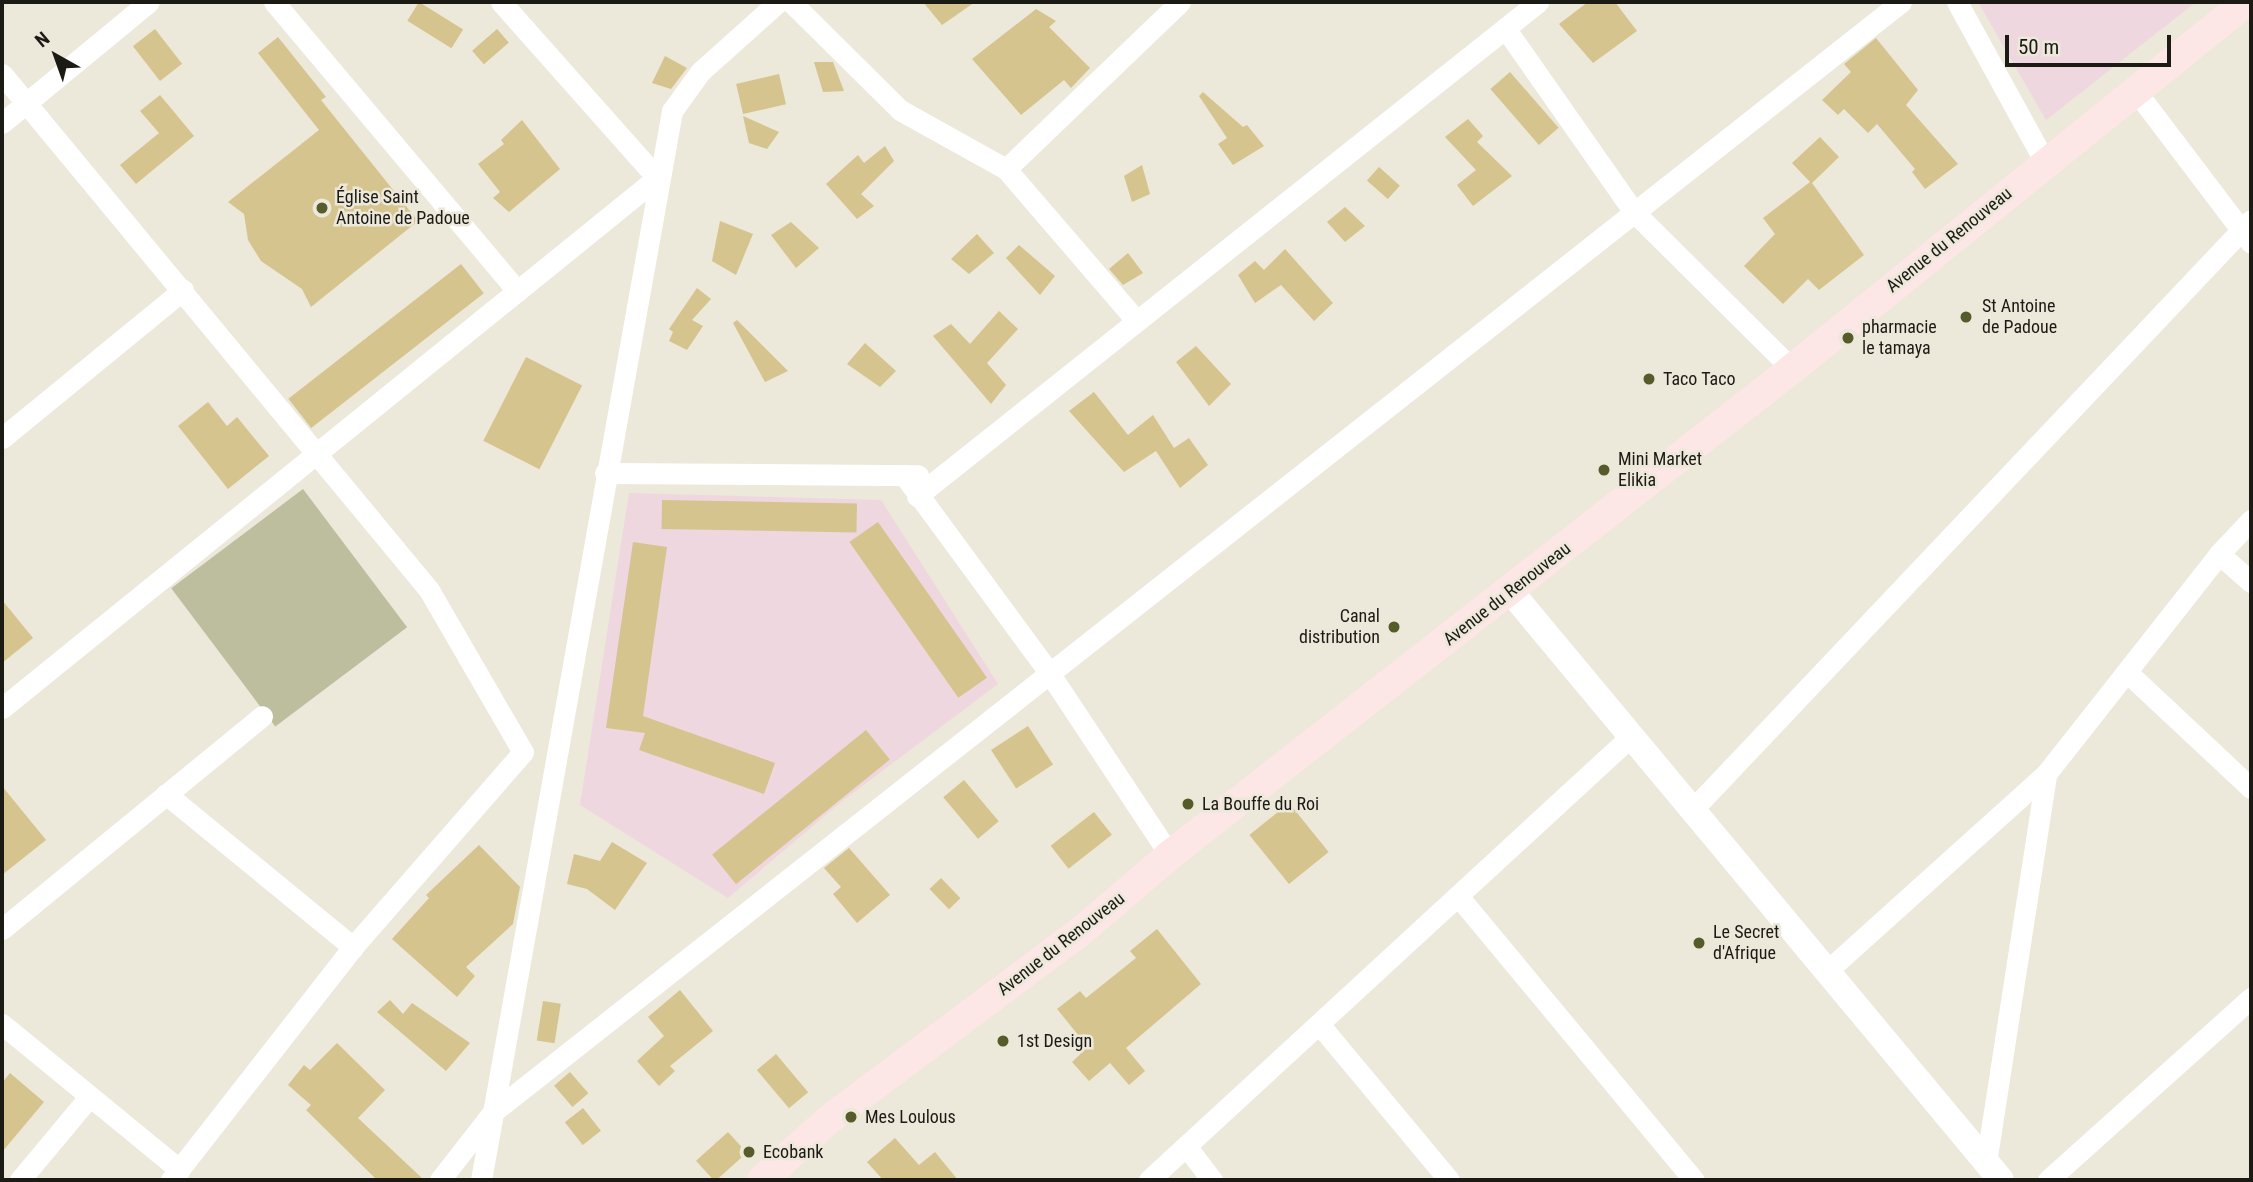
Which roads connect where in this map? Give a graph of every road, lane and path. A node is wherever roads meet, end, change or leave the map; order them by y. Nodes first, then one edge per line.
1 (149, 2) edge
2 (274, 2) edge
3 (501, 2) edge
4 (778, 2) edge
5 (791, 2) edge
6 (1180, 2) edge
7 (1538, 2) edge
8 (1901, 2) edge
9 (1957, 2) edge
10 (2246, 2) edge
11 (1505, 28) junction
12 (2, 74) edge
13 (2135, 90) junction
14 (23, 102) junction
15 (2, 123) edge
16 (2045, 162) junction
17 (1006, 169) junction
18 (657, 178) junction
19 (1634, 212) junction
20 (2247, 232) edge
21 (183, 290) junction
22 (517, 291) junction
23 (1135, 319) junction
24 (1792, 369) junction
25 (2, 439) edge
26 (316, 454) junction
27 (605, 473) junction
28 (944, 474) junction
29 (904, 475) junction
30 (917, 496) junction
31 (2251, 520) edge
32 (2219, 554) junction
33 (2251, 582) edge
34 (1511, 592) junction
35 (1050, 674) junction
36 (2129, 674) junction
37 (2, 708) edge
38 (262, 716) dead end
39 (1629, 738) junction
40 (2046, 774) junction
41 (2251, 788) edge
42 (166, 794) junction
43 (1693, 809) junction
44 (1170, 855) junction
45 (1458, 896) junction
46 (2, 929) edge
47 (353, 947) junction
48 (1827, 971) junction
49 (2251, 998) edge
50 (2, 1024) edge
51 (1319, 1024) junction
52 (90, 1096) junction
53 (493, 1112) junction
54 (1186, 1146) junction
55 (1993, 1172) edge
56 (175, 1175) edge
57 (20, 1180) edge
58 (440, 1180) edge
59 (481, 1180) edge
60 (762, 1180) edge
61 (1149, 1180) edge
62 (1212, 1180) edge
63 (1449, 1180) edge
64 (1694, 1180) edge
65 (2048, 1180) edge

1 - 14 street
2 - 22 street
3 - 18 street
4 - 18 street
5 - 17 street
6 - 17 street
7 - 11 street
8 - 19 street
9 - 16 street
10 - 13 main road, Avenue du Renouveau
11 - 19 street
11 - 23 street
12 - 14 street
13 - 16 main road, Avenue du Renouveau
13 - 20 street
14 - 15 street
14 - 21 street
16 - 24 main road, Avenue du Renouveau
17 - 23 street
18 - 22 street
18 - 27 street
19 - 24 street
19 - 35 street
20 - 43 street
21 - 25 street
21 - 26 street
22 - 26 street
23 - 28 street
24 - 34 main road, Avenue du Renouveau
26 - 37 street
26 - 47 street
27 - 29 street
27 - 53 street
28 - 29 street
28 - 30 street
29 - 30 street
30 - 35 street
31 - 32 street
32 - 33 street
32 - 36 street
34 - 39 street
34 - 44 main road, Avenue du Renouveau
35 - 44 street
35 - 53 street
36 - 40 street
36 - 41 street
38 - 42 street
39 - 43 street
39 - 45 street
40 - 48 street
40 - 55 street
42 - 46 street
42 - 47 street
43 - 48 street
44 - 60 main road, Avenue du Renouveau
45 - 51 street
45 - 64 street
47 - 56 street
48 - 55 street
49 - 65 street
50 - 52 street
51 - 54 street
51 - 63 street
52 - 56 street
52 - 57 street
53 - 58 street
53 - 59 street
54 - 61 street
54 - 62 street

